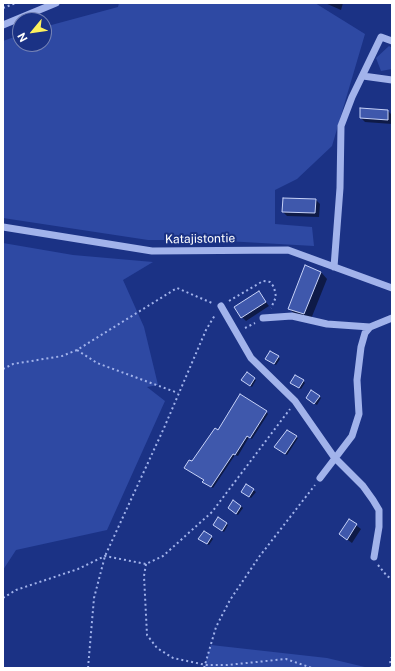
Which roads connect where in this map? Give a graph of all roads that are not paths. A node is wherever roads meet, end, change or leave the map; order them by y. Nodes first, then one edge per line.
1 (56, 3) edge
2 (3, 25) edge
3 (392, 41) edge
4 (363, 76) junction
5 (392, 80) edge
6 (3, 227) edge
7 (334, 266) junction
8 (392, 288) edge
9 (221, 306) road end
10 (264, 318) dead end
11 (392, 318) edge
12 (370, 327) junction
13 (334, 457) junction
14 (320, 478) road end
15 (374, 557) road end

1 - 2 street
3 - 4 street
4 - 5 street
4 - 7 street
6 - 7 street, Katajistontie
7 - 8 street, Katajistontie
9 - 13 street
10 - 12 street
11 - 12 street
12 - 13 street
13 - 14 street
13 - 15 street

